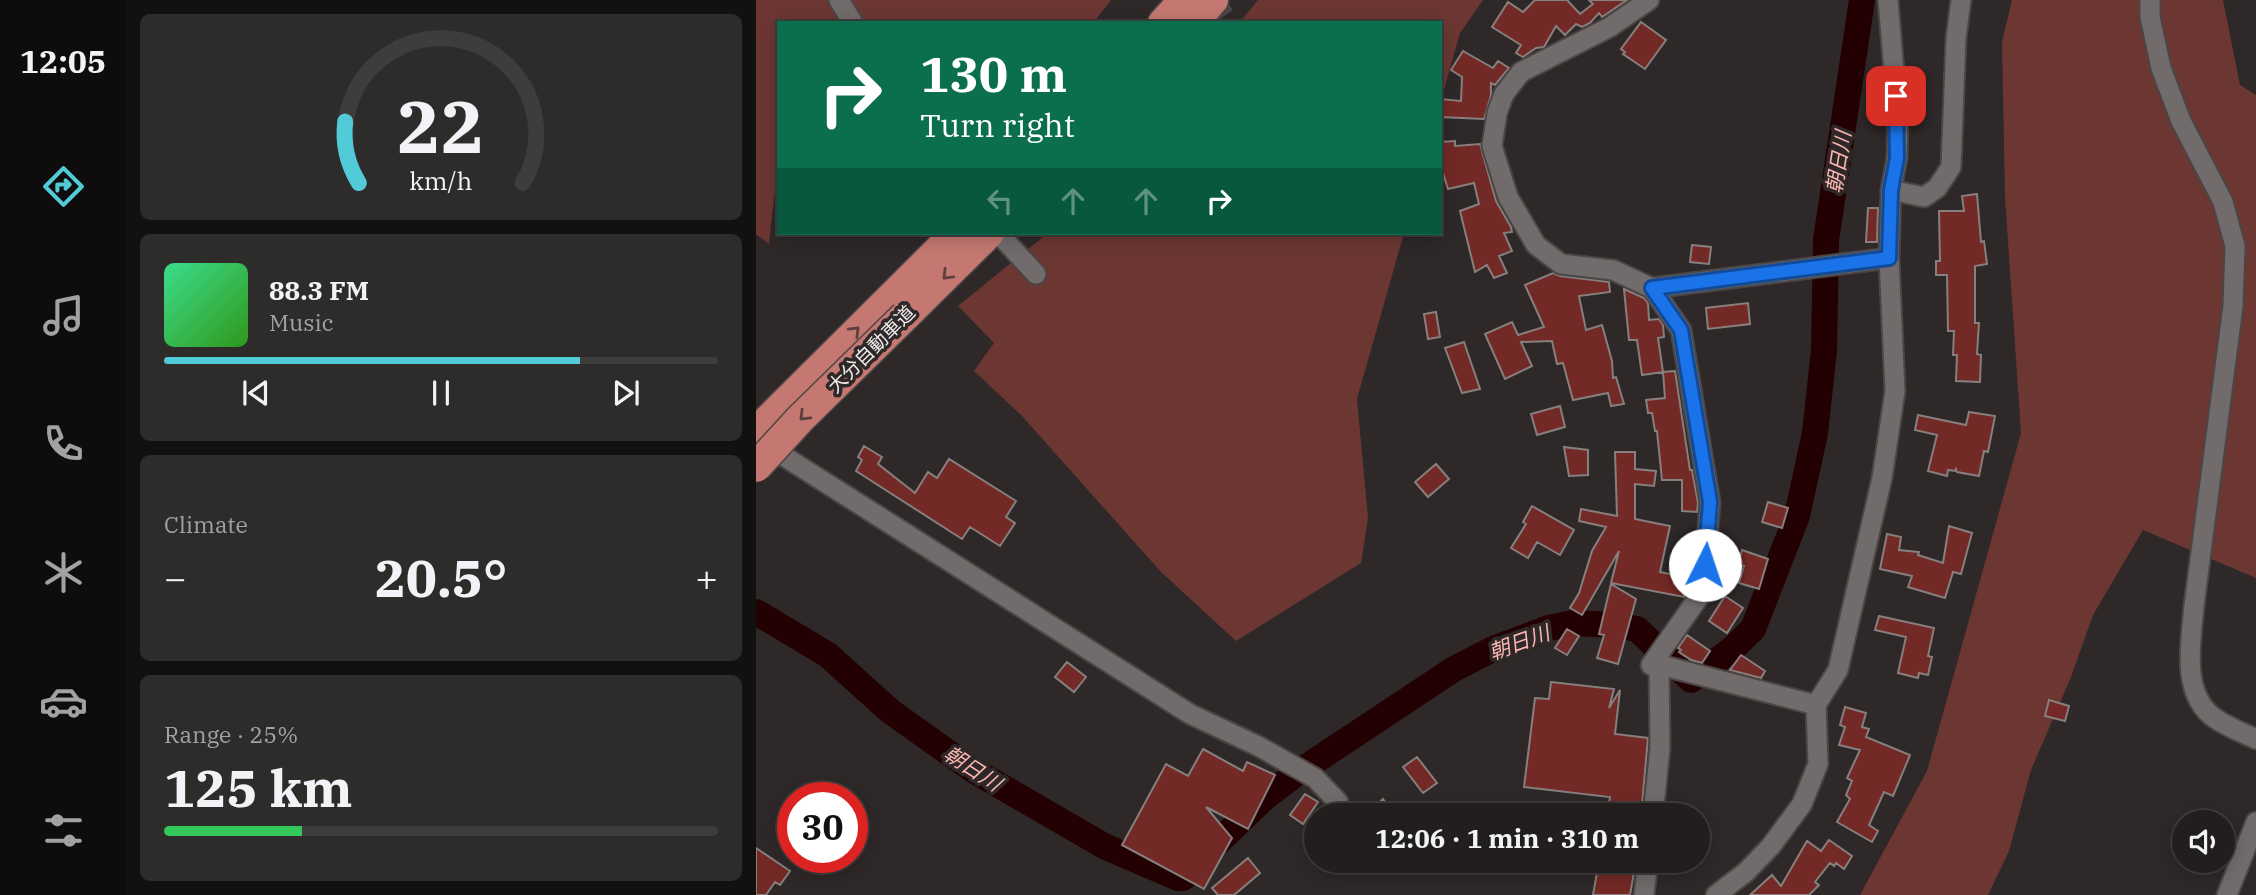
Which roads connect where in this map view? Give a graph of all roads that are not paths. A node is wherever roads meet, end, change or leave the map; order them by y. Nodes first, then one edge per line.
1 (839, 0) edge
2 (1184, 0) edge
3 (1213, 0) edge
4 (1649, 0) edge
5 (1888, 0) edge
6 (1961, 0) edge
7 (2150, 0) edge
8 (852, 21) edge
9 (1165, 21) edge
10 (1195, 21) edge
11 (1891, 190) junction
12 (954, 235) edge
13 (986, 235) edge
14 (1000, 235) edge
15 (1889, 258) junction
16 (1036, 274) dead end
17 (1652, 288) junction
18 (897, 306) junction
19 (756, 432) edge
20 (756, 439) edge
21 (756, 467) edge
22 (1659, 666) junction
23 (1816, 705) junction
24 (2256, 739) edge
25 (1338, 802) dead end
26 (1654, 803) edge
27 (2256, 822) edge
28 (1647, 873) edge
29 (1644, 895) edge
30 (1716, 895) edge
31 (2227, 895) edge

1 - 8 street
2 - 9 highway
3 - 10 highway
4 - 17 street
5 - 11 street
6 - 11 street
7 - 24 street
11 - 15 street
12 - 18 highway, 大分自動車道
13 -> 18 highway, 大分自動車道
14 - 16 street
15 - 17 street
15 - 23 street
17 - 22 street
19 -> 18 highway, 大分自動車道
18 -> 21 highway, 大分自動車道, bridge
20 - 25 street
22 - 23 street
22 - 26 street
23 - 30 street
27 - 31 street
28 - 29 street

